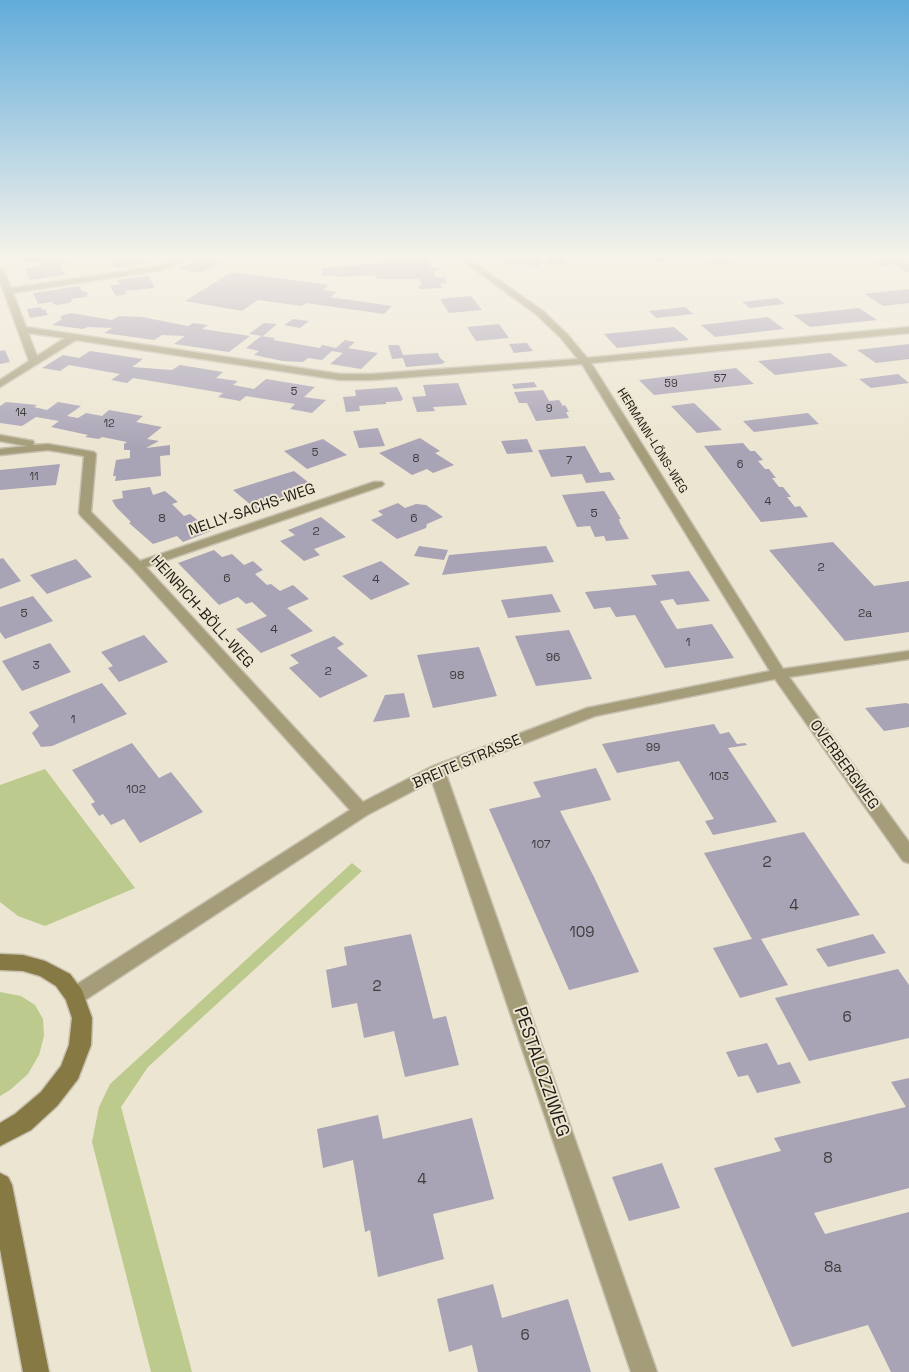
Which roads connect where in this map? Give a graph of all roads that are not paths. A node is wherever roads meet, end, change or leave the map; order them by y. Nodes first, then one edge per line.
1 (18, 321) edge
2 (548, 321) edge
3 (21, 329) junction
4 (909, 330) edge
5 (74, 337) junction
6 (585, 361) junction
7 (34, 362) junction
8 (0, 384) edge
9 (0, 438) edge
10 (48, 447) junction
11 (0, 452) edge
12 (378, 484) dead end
13 (138, 566) junction
14 (909, 655) edge
15 (779, 674) junction
16 (437, 771) junction
17 (361, 811) junction
18 (909, 856) edge
19 (0, 962) edge
20 (75, 996) junction
21 (0, 1135) edge
22 (0, 1185) edge
23 (36, 1372) edge
24 (644, 1372) edge

1 - 3 street
2 - 6 street, HERMANN-LÖNS-WEG
3 - 5 street
3 - 7 street
4 - 6 street
5 - 6 street
5 - 7 street
6 - 15 street, HERMANN-LÖNS-WEG
7 - 8 street
9 - 10 street, HEINRICH-BÖLL-WEG
10 - 11 street, HEINRICH-BÖLL-WEG
10 - 13 street, HEINRICH-BÖLL-WEG
12 - 13 street, NELLY-SACHS-WEG
13 - 17 street, HEINRICH-BÖLL-WEG
14 - 15 street, BREITE STRASSE
15 - 16 street, BREITE STRASSE
15 - 18 street, OVERBERGWEG
16 - 17 street, BREITE STRASSE
16 - 24 street, PESTALOZZIWEG
17 - 20 street, BREITE STRASSE
19 - 20 main road
20 - 21 main road
22 - 23 main road

